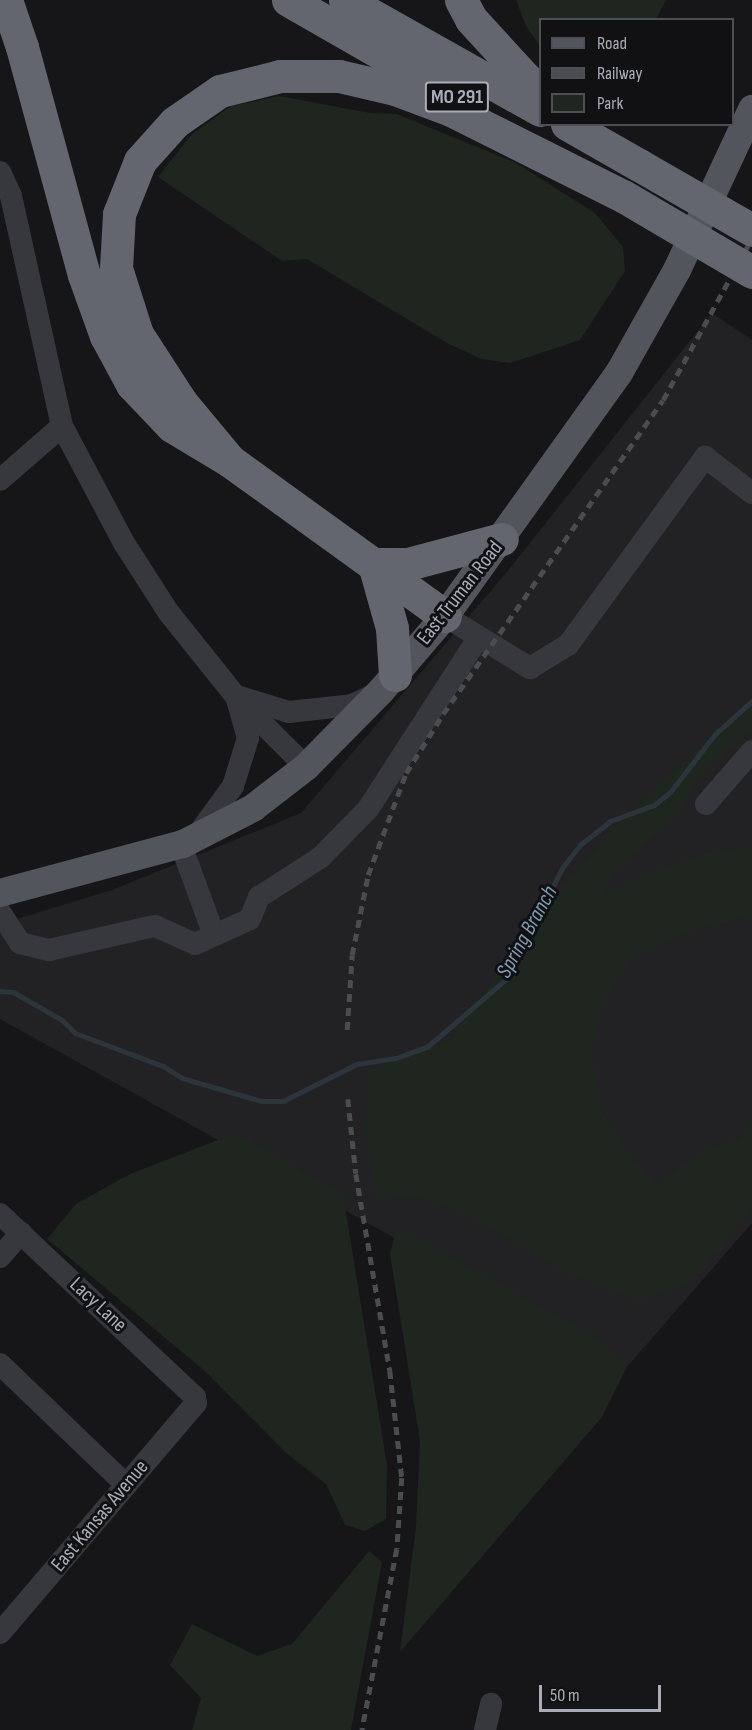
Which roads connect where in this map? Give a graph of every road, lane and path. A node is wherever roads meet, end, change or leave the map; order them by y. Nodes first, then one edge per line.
1 (6, 0) edge
2 (288, 0) edge
3 (345, 0) edge
4 (461, 0) edge
5 (539, 87) edge
6 (539, 109) edge
7 (752, 109) edge
8 (571, 126) edge
9 (594, 126) edge
10 (639, 165) junction
11 (0, 172) edge
12 (623, 196) junction
13 (752, 230) edge
14 (752, 273) edge
15 (63, 426) junction
16 (230, 461) junction
17 (0, 480) edge
18 (752, 493) edge
19 (502, 539) junction
20 (374, 564) junction
21 (445, 616) junction
22 (478, 638) junction
23 (388, 683) junction
24 (236, 696) junction
25 (752, 751) edge
26 (306, 767) junction
27 (706, 804) dead end
28 (188, 842) junction
29 (0, 892) edge
30 (0, 912) edge
31 (214, 935) junction
32 (0, 1214) edge
33 (21, 1233) junction
34 (0, 1257) edge
35 (0, 1364) edge
36 (195, 1397) joint
37 (126, 1485) junction
38 (0, 1633) edge
39 (491, 1704) dead end
40 (485, 1730) edge

1 - 16 highway
2 - 12 highway, MO 291
3 - 6 highway, MO 291
4 - 5 highway
7 - 19 main road, East Truman Road
8 - 10 highway
9 - 10 highway
10 - 13 highway, bridge
11 - 15 street
12 - 14 highway, MO 291, bridge
12 - 16 highway
15 - 17 street
15 - 24 street
16 - 20 highway
18 - 22 street
19 - 20 highway
19 - 21 main road, East Truman Road
20 - 21 highway
20 - 23 highway
21 - 22 street
21 - 23 main road, East Truman Road
22 - 31 street
23 - 24 street
23 - 26 main road, East Truman Road
24 - 26 street
24 - 28 street
25 - 27 street
26 - 28 main road, East Truman Road
28 - 29 main road, East Truman Road
28 - 31 street
30 - 31 street
32 - 33 street, Lacy Lane
33 - 34 street
33 - 36 street, Lacy Lane
35 - 37 street
36 - 37 street, East Kansas Avenue
37 - 38 street, East Kansas Avenue
39 - 40 street

